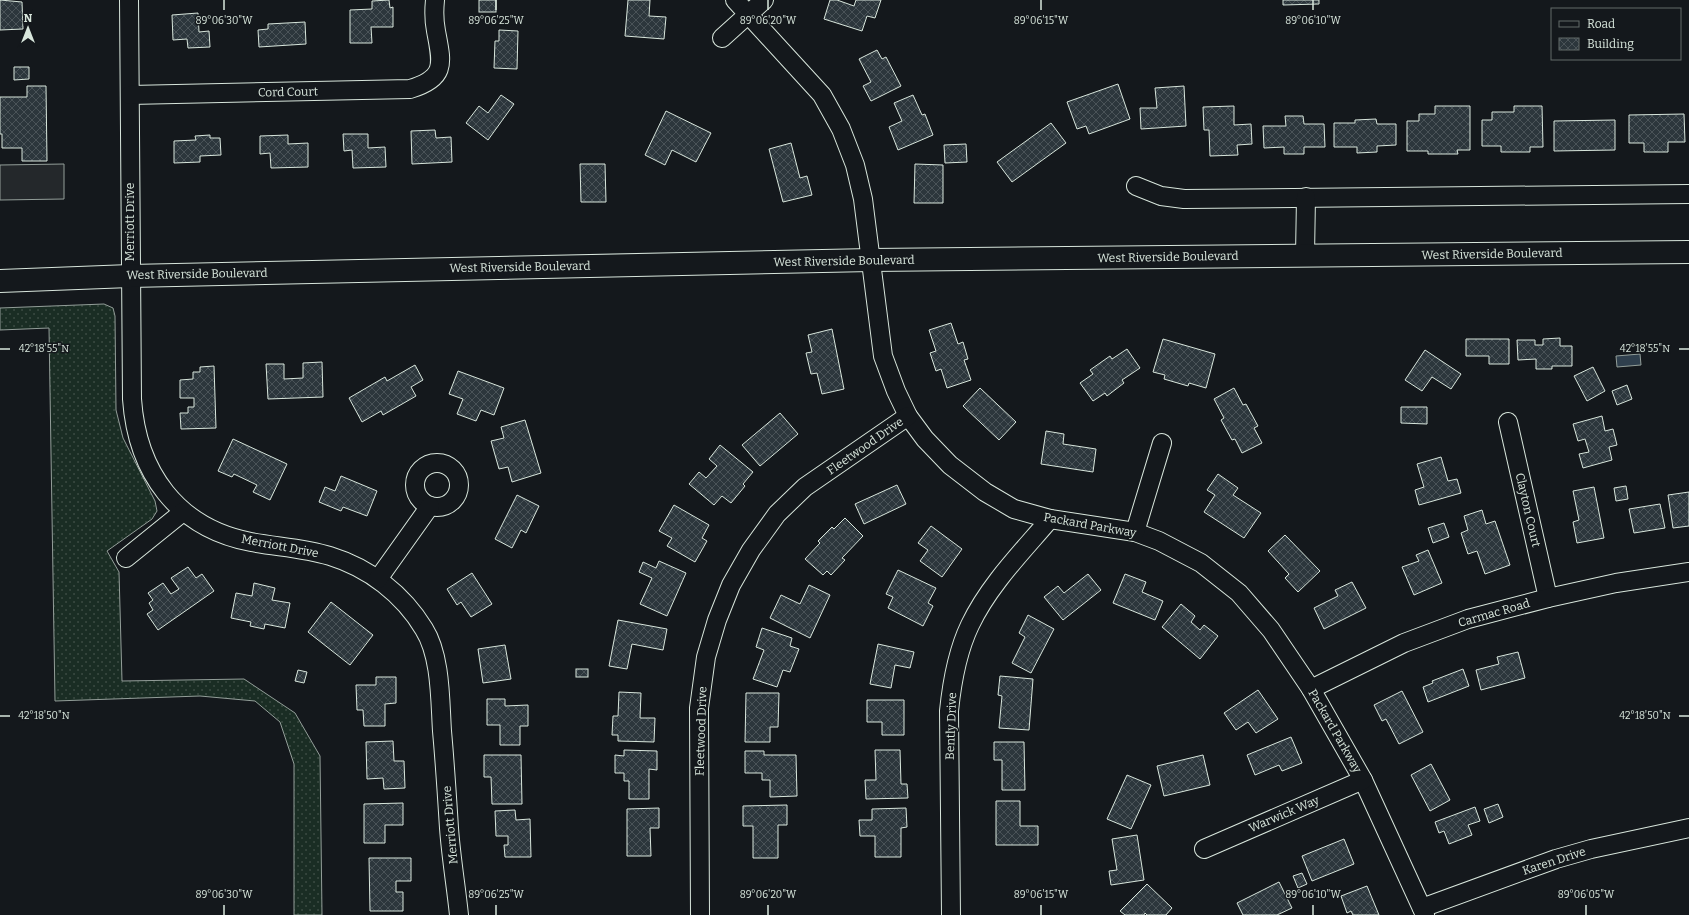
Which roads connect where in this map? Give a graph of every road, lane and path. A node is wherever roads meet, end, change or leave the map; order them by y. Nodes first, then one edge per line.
1 (129, 0) edge
2 (435, 0) edge
3 (735, 0) edge
4 (764, 0) edge
5 (749, 14) junction
6 (722, 38) dead end
7 (130, 95) junction
8 (1136, 186) dead end
9 (1689, 194) edge
10 (1306, 197) junction
11 (1689, 252) edge
12 (1305, 256) junction
13 (871, 260) junction
14 (130, 276) junction
15 (0, 281) edge
16 (908, 416) junction
17 (1508, 422) dead end
18 (1162, 443) dead end
19 (430, 506) dead end
20 (183, 512) junction
21 (1050, 519) junction
22 (1135, 532) junction
23 (126, 558) dead end
24 (1689, 572) edge
25 (378, 579) junction
26 (1548, 598) junction
27 (1311, 689) junction
28 (1363, 780) junction
29 (1689, 828) edge
30 (1204, 849) dead end
31 (1424, 912) edge
32 (460, 915) edge
33 (700, 915) edge
34 (951, 915) edge

1 - 7 street, Merriott Drive
2 - 7 street, Cord Court
3 - 5 street, Packard Parkway
4 - 5 street
5 - 6 street
5 - 13 street, Packard Parkway
7 - 14 street, Merriott Drive
8 - 10 street
9 - 10 street
10 - 12 street
11 - 12 main road, West Riverside Boulevard
12 - 13 main road, West Riverside Boulevard
13 - 14 main road, West Riverside Boulevard
13 - 16 street, Packard Parkway
14 - 15 main road, West Riverside Boulevard
14 - 20 street, Merriott Drive
16 - 21 street, Packard Parkway
16 - 33 street, Fleetwood Drive
17 - 26 street, Clayton Court
18 - 22 street
19 - 25 street
20 - 23 street
20 - 25 street, Merriott Drive
21 - 22 street, Packard Parkway
21 - 34 street, Bently Drive
22 - 27 street, Packard Parkway
24 - 26 street, Carmac Road
25 - 32 street, Merriott Drive
26 - 27 street, Carmac Road
27 - 28 street, Packard Parkway
28 - 30 street, Warwick Way
28 - 31 street, Packard Parkway
29 - 31 street, Karen Drive

